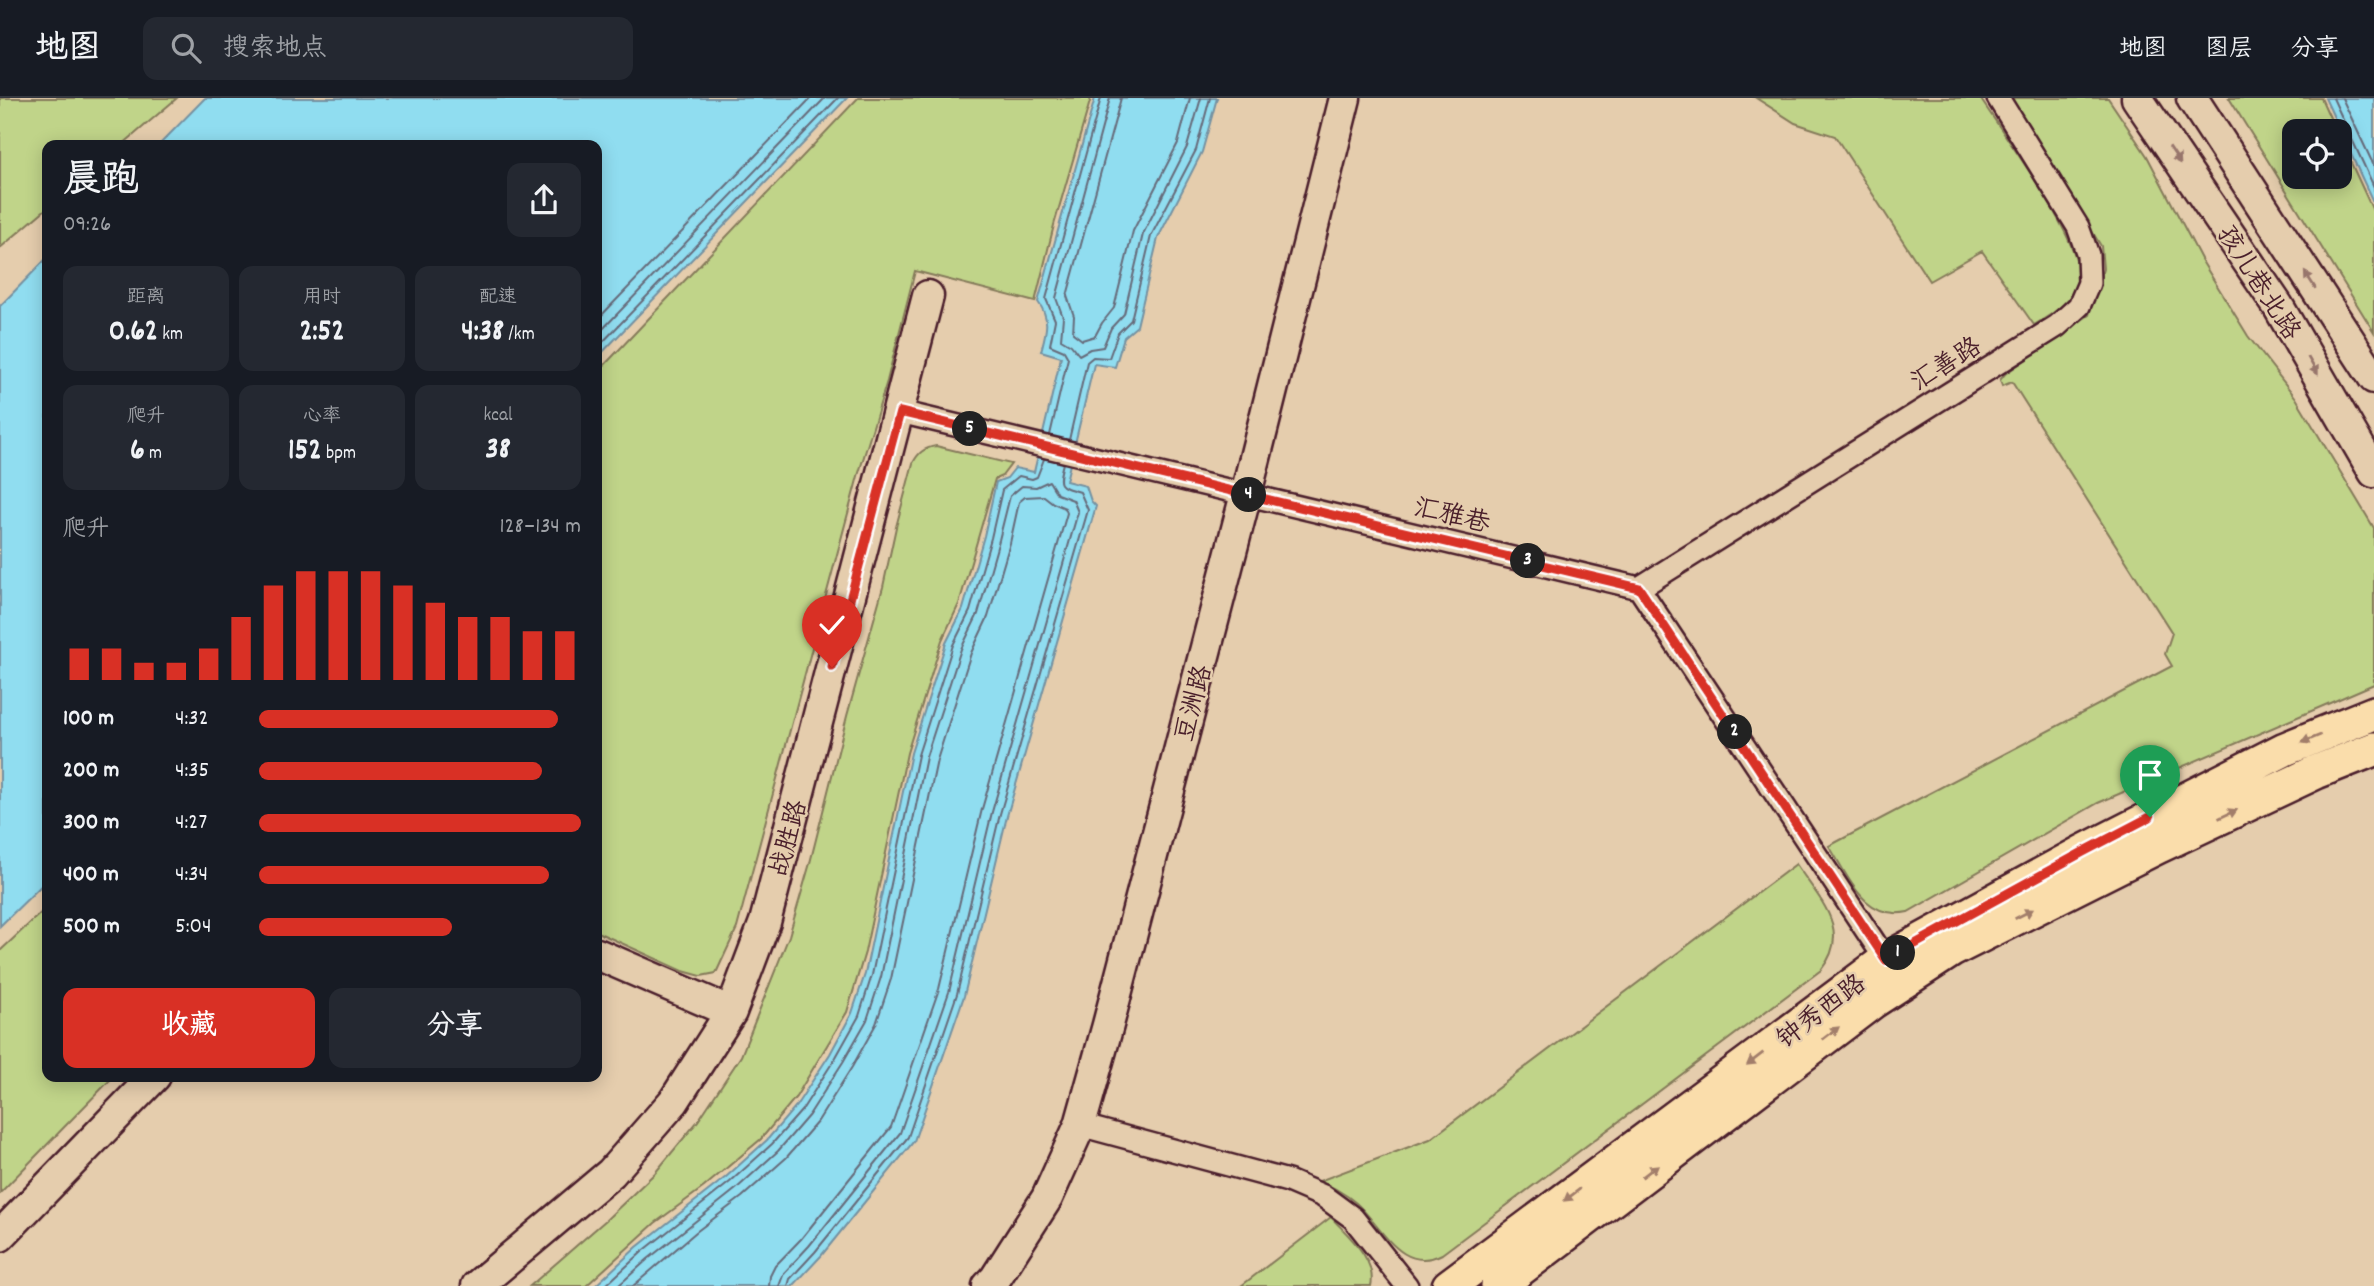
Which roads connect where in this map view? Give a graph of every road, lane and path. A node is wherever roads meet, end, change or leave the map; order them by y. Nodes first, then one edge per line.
1 (1345, 98) edge
2 (1998, 98) edge
3 (2137, 98) edge
4 (2192, 98) edge
5 (928, 296) dead end
6 (2374, 378) edge
7 (900, 412) junction
8 (2374, 471) edge
9 (1246, 494) junction
10 (1639, 588) junction
11 (2374, 713) edge
12 (2374, 749) edge
13 (602, 956) edge
14 (1886, 960) junction
15 (731, 1012) junction
16 (149, 1082) edge
17 (1080, 1125) junction
18 (0, 1236) edge
19 (477, 1286) edge
20 (988, 1286) edge
21 (1407, 1286) edge
22 (1449, 1286) edge
23 (1497, 1286) edge

1 - 9 street, 豆洲路
2 - 10 street, 汇善路
3 -> 8 street, 孩儿巷北路
6 -> 4 street, 孩儿巷北路
5 - 7 street, 战胜路
7 - 9 street, 汇雅巷
7 - 15 street, 战胜路
9 - 10 street, 汇雅巷
9 - 17 street, 豆洲路
10 - 14 street
11 -> 14 main road, 钟秀西路
23 -> 12 main road, 钟秀西路
13 - 15 street
14 -> 22 main road, 钟秀西路
15 - 19 street, 战胜路
16 - 18 street
17 - 20 street, 豆洲路
17 - 21 street

